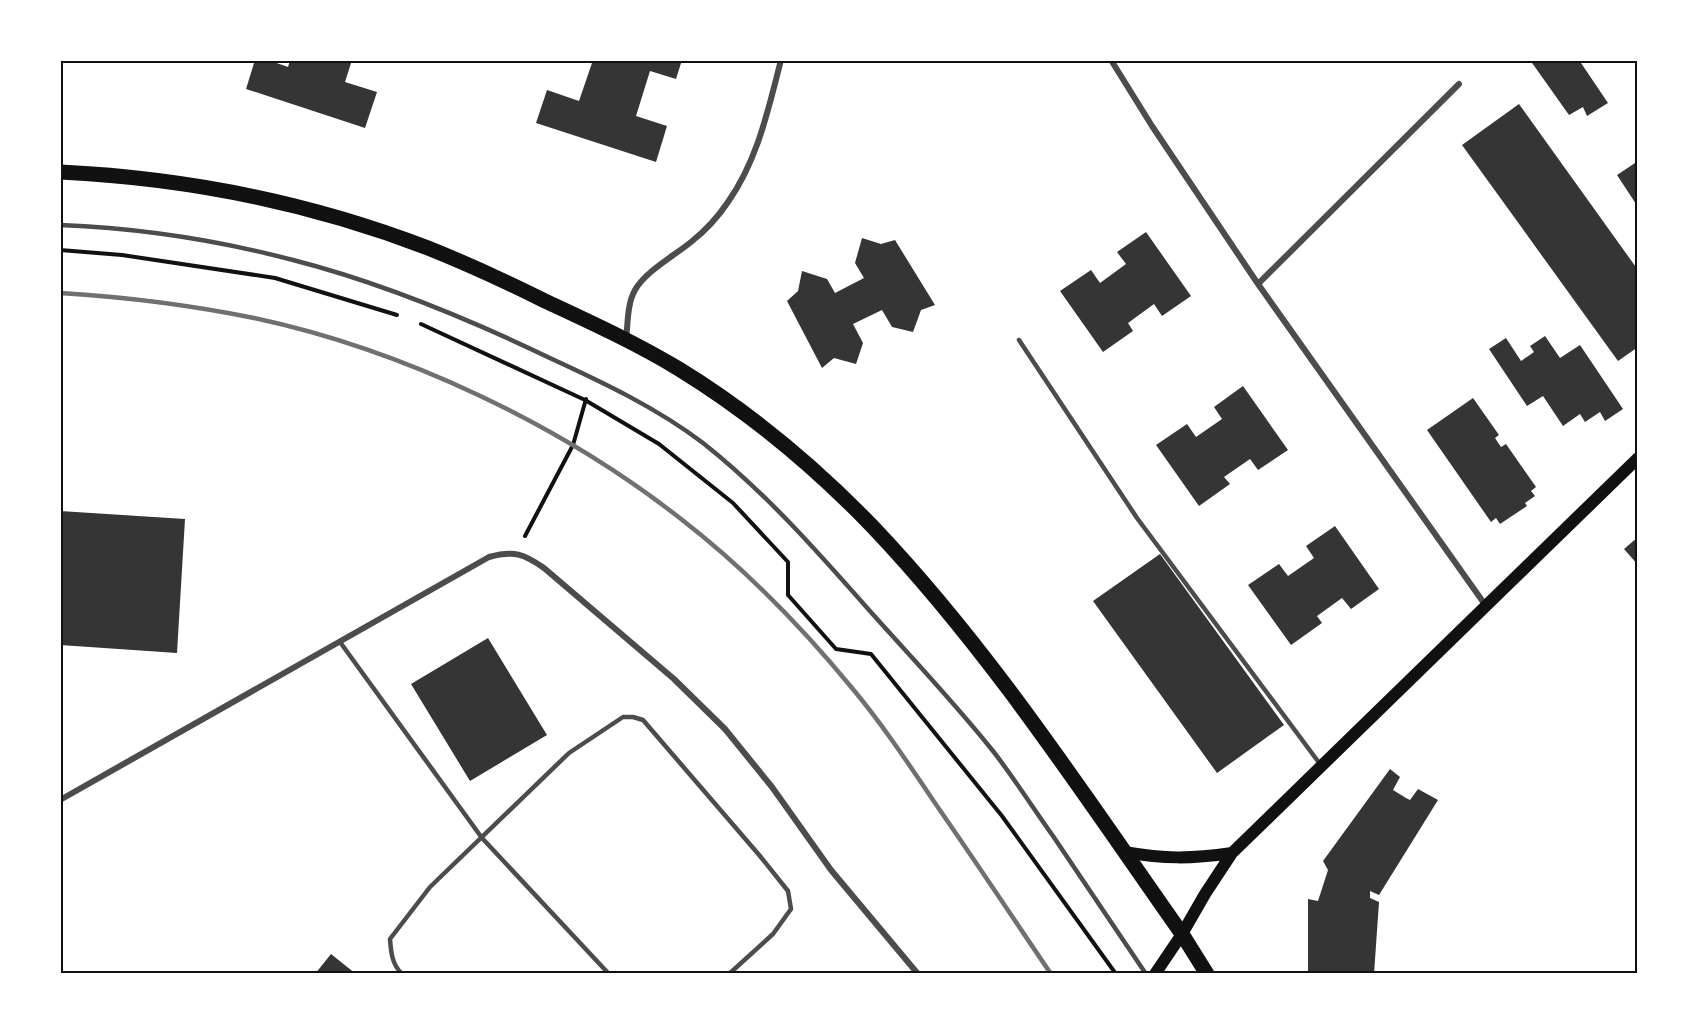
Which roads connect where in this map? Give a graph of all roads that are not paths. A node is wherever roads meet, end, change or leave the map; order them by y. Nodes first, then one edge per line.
1 (781, 60) edge
2 (1111, 60) edge
3 (1459, 84) dead end
4 (60, 172) edge
5 (60, 225) edge
6 (1258, 284) junction
7 (626, 340) junction
8 (1019, 340) dead end
9 (1638, 458) edge
10 (1486, 606) junction
11 (340, 642) junction
12 (1321, 766) junction
13 (60, 800) edge
14 (482, 838) junction
15 (1124, 852) junction
16 (1232, 853) junction
17 (1182, 934) junction
18 (402, 974) edge
19 (609, 974) edge
20 (729, 974) edge
21 (918, 974) edge
22 (1146, 974) edge
23 (1155, 974) edge
24 (1207, 974) edge

1 - 7 street
2 - 6 street
3 - 6 street
4 - 7 main road
5 - 22 lane
6 - 10 street
7 - 15 main road
8 - 12 lane
9 - 10 main road
10 - 12 main road
11 - 13 street
11 - 14 lane
11 - 21 street
12 - 16 main road
14 - 18 lane
14 - 19 lane
14 - 20 lane
15 - 16 main road
15 - 17 main road
16 - 17 main road
17 - 23 main road
17 - 24 main road

